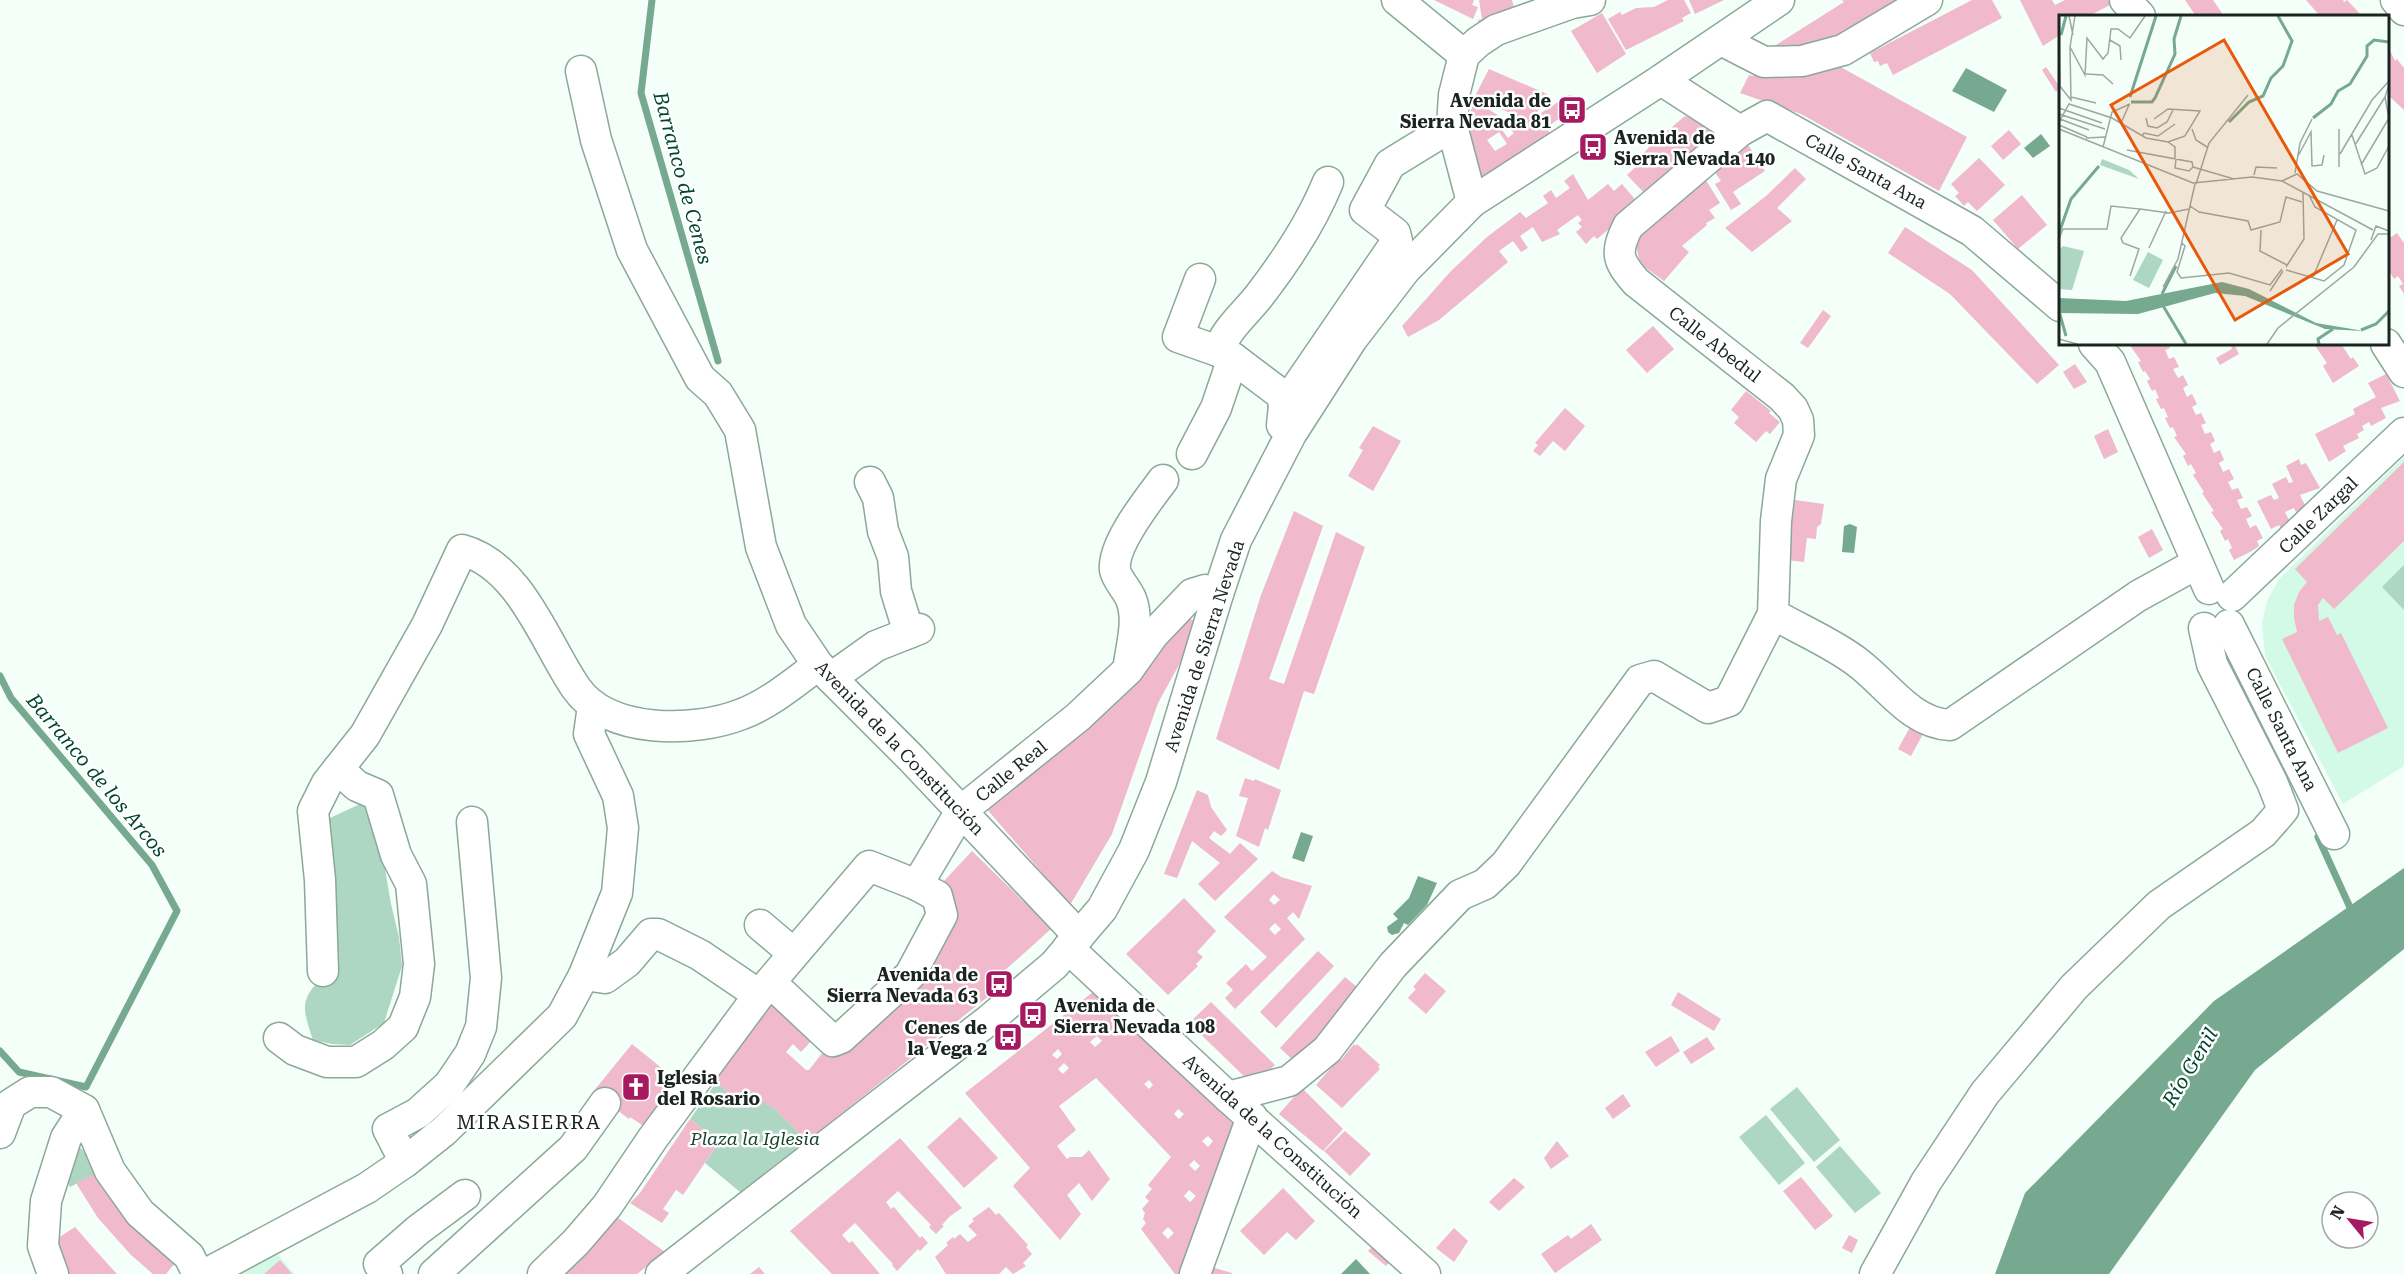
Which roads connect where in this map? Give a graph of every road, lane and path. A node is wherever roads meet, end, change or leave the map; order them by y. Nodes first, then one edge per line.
1 (1397, 0) edge
2 (1590, 0) edge
3 (1779, 0) edge
4 (1927, 0) edge
5 (2125, 0) edge
6 (2396, 0) edge
7 (2404, 10) edge
8 (2139, 15) edge
9 (1721, 40) junction
10 (1464, 56) junction
11 (581, 71) dead end
12 (1661, 80) junction
13 (1452, 126) junction
14 (1740, 131) junction
15 (1328, 182) dead end
16 (1472, 202) junction
17 (1200, 279) dead end
18 (2059, 301) edge
19 (2095, 345) edge
20 (2387, 345) edge
21 (1226, 354) junction
22 (2404, 372) edge
23 (1287, 420) junction
24 (2404, 433) edge
25 (1192, 454) dead end
26 (1163, 480) dead end
27 (870, 482) dead end
28 (2212, 583) junction
29 (1218, 594) junction
30 (1773, 614) junction
31 (2217, 627) junction
32 (1128, 670) junction
33 (824, 672) junction
34 (593, 706) junction
35 (338, 769) junction
36 (961, 811) junction
37 (472, 822) dead end
38 (2334, 834) dead end
39 (917, 885) junction
40 (760, 925) dead end
41 (1073, 942) junction
42 (794, 953) junction
43 (323, 971) dead end
44 (584, 975) junction
45 (764, 989) junction
46 (279, 1038) dead end
47 (1228, 1097) junction
48 (605, 1103) dead end
49 (84, 1110) junction
50 (1251, 1117) junction
51 (0, 1133) edge
52 (405, 1162) junction
53 (465, 1195) dead end
54 (607, 1206) junction
55 (53, 1274) edge
56 (198, 1274) edge
57 (206, 1274) edge
58 (387, 1274) edge
59 (434, 1274) edge
60 (522, 1274) edge
61 (543, 1274) edge
62 (661, 1274) edge
63 (1195, 1274) edge
64 (1425, 1274) edge
65 (1875, 1274) edge

1 - 10 street
2 - 10 street
3 - 9 street, Avenida de Sierra Nevada
4 - 9 street
5 - 8 street
6 - 7 street
9 - 12 street, Avenida de Sierra Nevada
10 - 13 street
11 - 33 street, Avenida de la Constitución
12 - 14 street
12 - 16 street, Avenida de Sierra Nevada
13 - 16 street
13 - 23 street
14 - 18 street, Calle Santa Ana
14 - 30 street, Calle Abedul
15 - 21 street
16 - 23 street, Avenida de Sierra Nevada
17 - 21 street
19 - 28 street
20 - 22 street
21 - 23 street
21 - 25 street
23 - 29 street, Avenida de Sierra Nevada
24 - 28 street, Calle Zargal
26 - 32 street
27 - 33 street
28 - 30 street
28 - 31 street, Calle Santa Ana
28 - 31 street
29 - 32 street, Calle Real
29 - 41 street, Avenida de Sierra Nevada
30 - 47 street
31 - 38 street, Calle Santa Ana
31 - 65 street
32 - 36 street, Calle Real
33 - 34 street
33 - 36 street, Avenida de la Constitución
34 - 35 street
34 - 44 street
35 - 43 street
35 - 46 street
36 - 39 street, Calle Real
36 - 41 street, Avenida de la Constitución
37 - 52 street
39 - 42 street
39 - 45 street
40 - 42 street
41 - 47 street, Avenida de la Constitución
41 - 62 street, Avenida de Sierra Nevada
42 - 45 street
44 - 45 street
44 - 52 street
45 - 54 street
47 - 50 street, Avenida de la Constitución
48 - 59 street
49 - 51 street
49 - 55 street
49 - 56 street
50 - 63 street
50 - 64 street, Avenida de la Constitución
52 - 57 street
53 - 58 street
54 - 60 street
54 - 61 street

